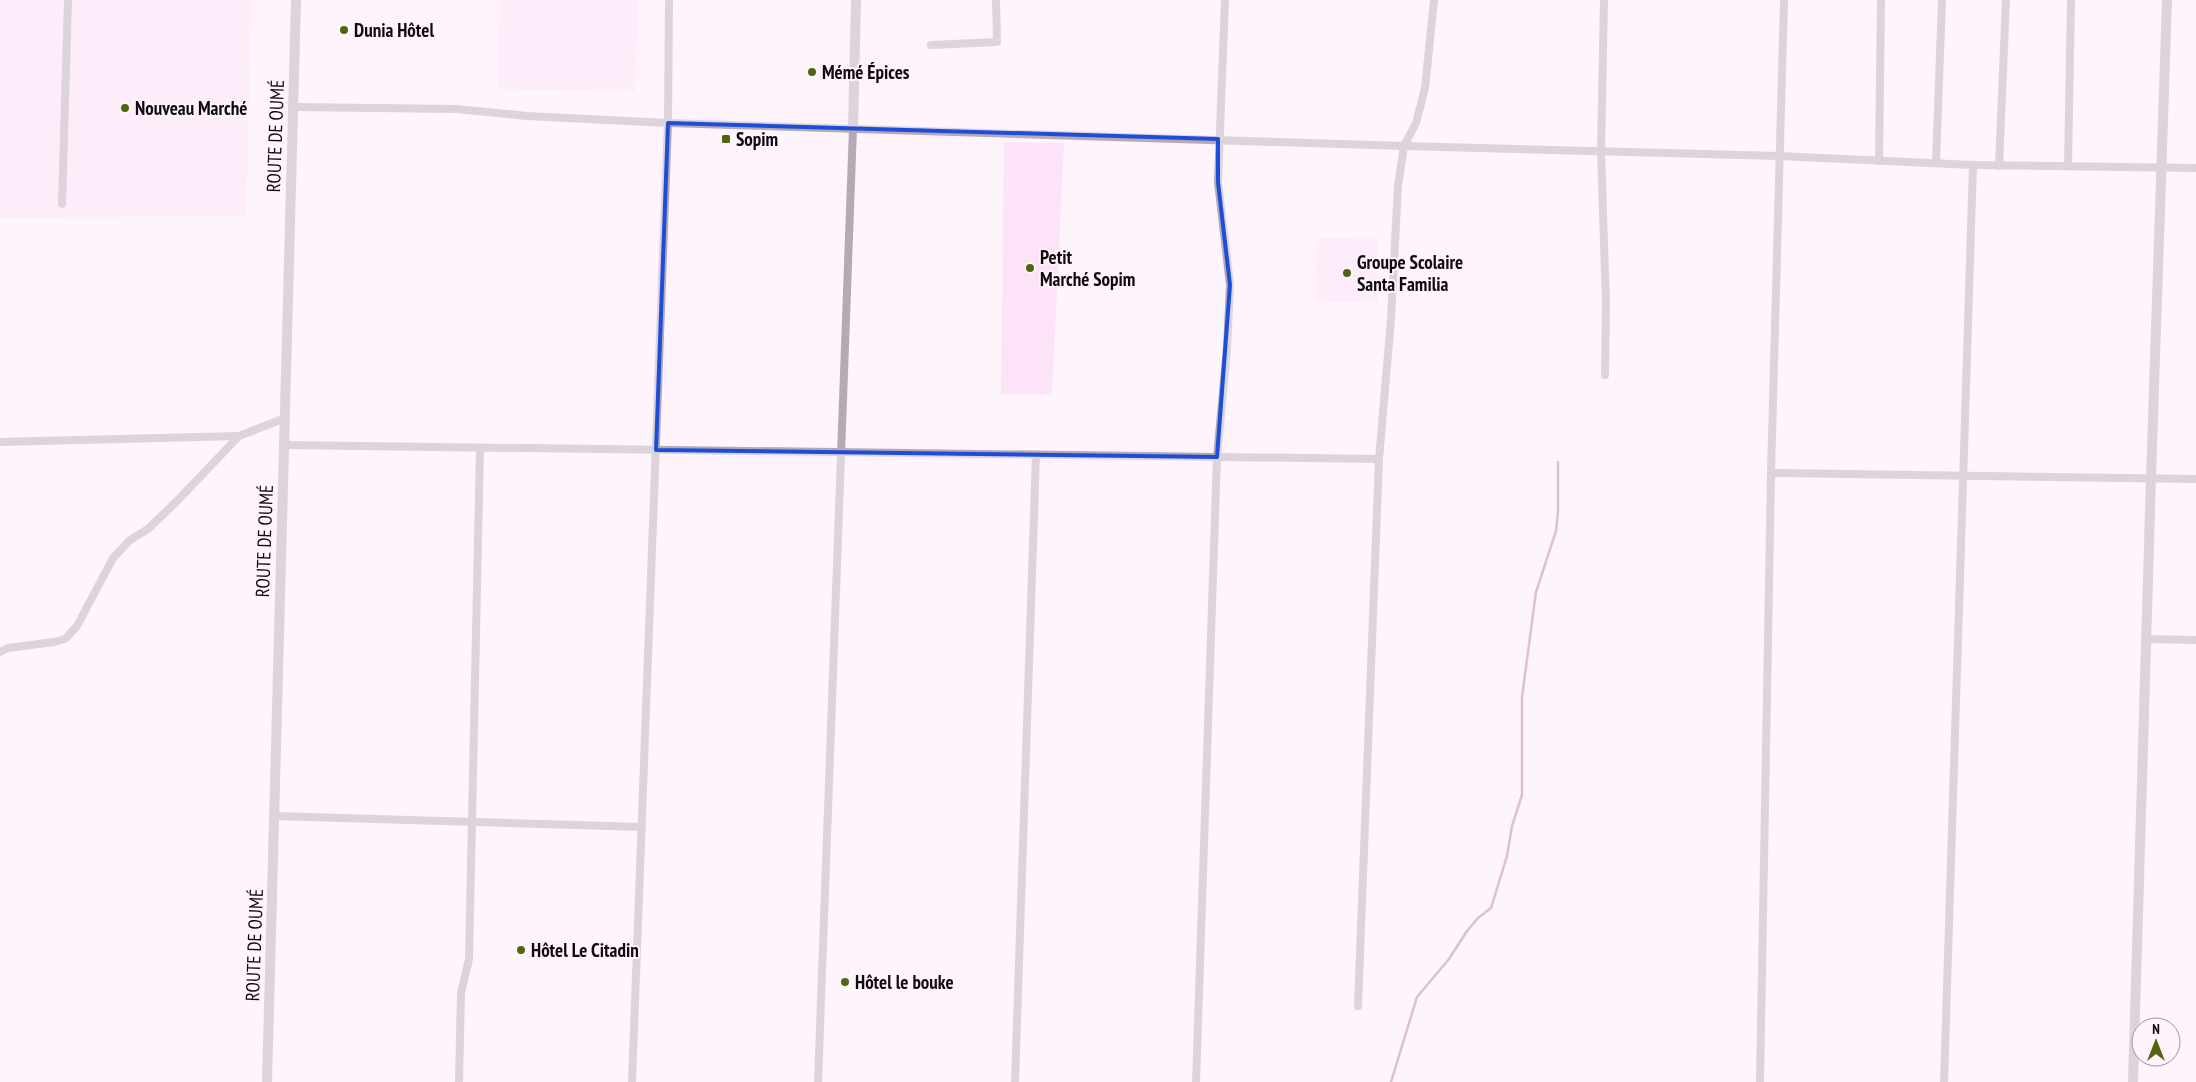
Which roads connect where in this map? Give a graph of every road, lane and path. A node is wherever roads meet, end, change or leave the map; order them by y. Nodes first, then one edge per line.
1 (68, 0) edge
2 (296, 0) edge
3 (669, 0) edge
4 (856, 0) edge
5 (996, 0) edge
6 (1225, 0) edge
7 (1434, 0) edge
8 (1604, 0) edge
9 (1784, 0) edge
10 (1881, 0) edge
11 (1942, 0) edge
12 (2006, 0) edge
13 (2072, 0) edge
14 (2167, 0) edge
15 (931, 45) dead end
16 (293, 107) junction
17 (668, 123) junction
18 (853, 128) junction
19 (1218, 139) junction
20 (1404, 146) junction
21 (1601, 151) junction
22 (1779, 156) junction
23 (1879, 160) junction
24 (1936, 163) junction
25 (1973, 165) junction
26 (1999, 166) junction
27 (2068, 166) junction
28 (2161, 168) junction
29 (2196, 168) edge
30 (62, 204) dead end
31 (1605, 375) dead end
32 (285, 418) junction
33 (239, 436) junction
34 (0, 442) edge
35 (284, 445) junction
36 (480, 448) junction
37 (656, 450) junction
38 (841, 452) junction
39 (1036, 455) junction
40 (1216, 457) junction
41 (1379, 459) junction
42 (1771, 472) junction
43 (1964, 475) junction
44 (2151, 478) junction
45 (2196, 479) edge
46 (2146, 639) junction
47 (2196, 640) edge
48 (0, 652) edge
49 (274, 816) junction
50 (472, 822) junction
51 (642, 827) junction
52 (1358, 1006) dead end
53 (268, 1082) edge
54 (459, 1082) edge
55 (632, 1082) edge
56 (818, 1082) edge
57 (1015, 1082) edge
58 (1196, 1082) edge
59 (1760, 1082) edge
60 (1944, 1082) edge
61 (2133, 1082) edge

1 - 30 street
2 - 16 street, ROUTE DE OUMÉ
3 - 17 street
4 - 18 street
5 - 15 street
6 - 19 street
7 - 20 street
8 - 21 street
9 - 22 street
10 - 23 street
11 - 24 street
12 - 26 street
13 - 27 street
14 - 28 street
16 - 17 street
16 - 32 street, ROUTE DE OUMÉ
17 - 18 street
17 - 37 street
18 - 19 street
18 - 38 street
19 - 20 street
19 - 40 street
20 - 21 street
20 - 41 street
21 - 22 street
21 - 31 street
22 - 23 street
22 - 42 street
23 - 24 street
24 - 25 street
25 - 26 street
25 - 43 street
26 - 27 street
27 - 28 street
28 - 29 street
28 - 44 street
32 - 33 street
32 - 35 street, ROUTE DE OUMÉ
33 - 34 street
33 - 48 street
35 - 36 street
35 - 49 street, ROUTE DE OUMÉ
36 - 37 street
36 - 50 street
37 - 38 street
37 - 51 street
38 - 39 street
38 - 56 street
39 - 40 street
39 - 57 street
40 - 41 street
40 - 58 street
41 - 52 street
42 - 43 street
42 - 59 street
43 - 44 street
43 - 60 street
44 - 45 street
44 - 46 street
46 - 47 street
46 - 61 street
49 - 50 street
49 - 53 street, ROUTE DE OUMÉ
50 - 51 street
50 - 54 street
51 - 55 street

